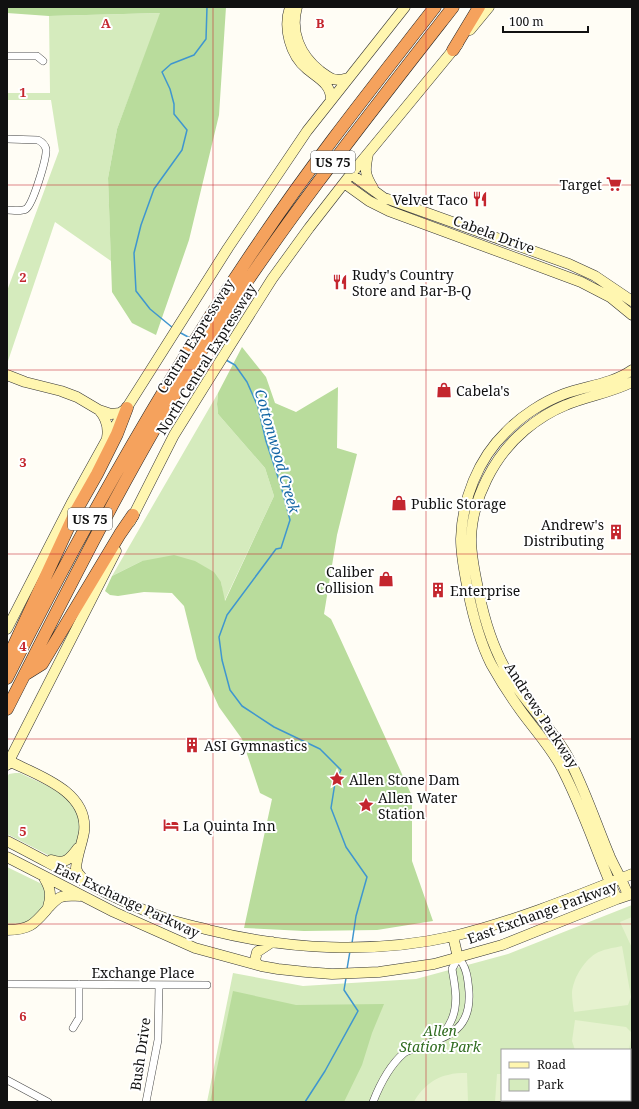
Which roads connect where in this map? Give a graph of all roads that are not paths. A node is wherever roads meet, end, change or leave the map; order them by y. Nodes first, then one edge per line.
1 (290, 7) edge
2 (297, 7) edge
3 (405, 7) edge
4 (435, 7) edge
5 (453, 7) edge
6 (479, 7) edge
7 (489, 7) edge
8 (453, 50) junction
9 (7, 56) edge
10 (42, 61) dead end
11 (348, 78) junction
12 (331, 99) junction
13 (7, 139) edge
14 (369, 152) junction
15 (351, 174) junction
16 (344, 183) junction
17 (376, 192) junction
18 (7, 210) edge
19 (632, 301) edge
20 (632, 315) edge
21 (214, 321) junction
22 (185, 367) junction
23 (632, 370) edge
24 (7, 376) edge
25 (632, 382) edge
26 (578, 390) junction
27 (127, 408) junction
28 (99, 410) junction
29 (530, 426) junction
30 (107, 439) junction
31 (478, 469) junction
32 (489, 474) junction
33 (133, 515) junction
34 (477, 608) junction
35 (7, 629) edge
36 (7, 660) edge
37 (25, 674) junction
38 (7, 678) edge
39 (7, 709) edge
40 (526, 709) junction
41 (8, 763) edge
42 (572, 766) junction
43 (563, 770) junction
44 (7, 841) edge
45 (81, 845) junction
46 (7, 857) edge
47 (40, 858) junction
48 (632, 874) edge
49 (42, 875) junction
50 (621, 878) junction
51 (610, 883) junction
52 (92, 886) junction
53 (630, 894) edge
54 (86, 897) junction
55 (617, 899) junction
56 (47, 909) junction
57 (183, 923) junction
58 (7, 930) edge
59 (453, 936) junction
60 (177, 940) junction
61 (272, 942) junction
62 (458, 958) junction
63 (258, 965) junction
64 (7, 984) edge
65 (79, 984) junction
66 (159, 985) junction
67 (207, 985) dead end
68 (73, 1028) dead end
69 (438, 1039) junction
70 (7, 1080) edge
71 (48, 1102) edge
72 (146, 1102) edge
73 (373, 1102) edge

1 - 12 main road
2 - 11 main road
3 - 11 main road
4 - 21 highway, Central Expressway / US 75
5 - 21 highway, Central Expressway / US 75
6 - 8 highway
7 - 8 main road, North Central Expressway
8 - 14 main road, North Central Expressway
9 - 10 street
11 - 12 main road
12 - 27 main road
13 - 18 street
14 - 15 main road, North Central Expressway
14 - 17 main road
15 - 16 main road, North Central Expressway
15 - 17 main road, Cabela Drive
16 - 20 main road, Cabela Drive
16 - 33 main road, North Central Expressway
17 - 19 main road, Cabela Drive
21 - 22 highway, Central Expressway / US 75
22 - 37 highway, Central Expressway / US 75
22 - 38 highway, Central Expressway / US 75
23 - 26 main road, Andrews Parkway
24 - 28 main road
25 - 29 main road, Andrews Parkway
26 - 29 main road
26 - 31 main road, Andrews Parkway
27 - 28 main road
27 - 30 main road
27 - 36 highway
28 - 30 main road
29 - 32 main road, Andrews Parkway
30 - 35 main road
31 - 32 main road
31 - 34 main road, Andrews Parkway
32 - 34 main road, Andrews Parkway
33 - 37 highway
33 - 41 main road, North Central Expressway
34 - 40 main road, Andrews Parkway
37 - 39 highway, Central Expressway / US 75
40 - 42 main road, Andrews Parkway
40 - 43 main road, Andrews Parkway
41 - 45 main road
42 - 43 main road
42 - 50 main road, Andrews Parkway
43 - 51 main road, Andrews Parkway
44 - 47 main road, East Exchange Parkway
45 - 47 main road
45 - 52 main road
46 - 49 main road, East Exchange Parkway
47 - 52 main road, East Exchange Parkway
48 - 50 main road, East Exchange Parkway
49 - 54 main road, East Exchange Parkway
49 - 56 main road
50 - 51 main road, East Exchange Parkway
50 - 53 main road, Andrews Parkway
51 - 55 main road, Andrews Parkway
51 - 59 main road, East Exchange Parkway
52 - 57 main road, East Exchange Parkway
53 - 55 main road, East Exchange Parkway
54 - 56 main road
54 - 60 main road, East Exchange Parkway
55 - 62 main road, East Exchange Parkway
56 - 58 main road
57 - 60 main road
57 - 61 main road, East Exchange Parkway
59 - 61 main road, East Exchange Parkway
59 - 62 main road
60 - 63 main road, East Exchange Parkway
61 - 63 main road
62 - 63 main road, East Exchange Parkway
62 - 69 street
62 - 69 street
64 - 65 street, Exchange Place
65 - 66 street, Exchange Place
65 - 68 street, Exchange Place
66 - 67 street, Exchange Place
66 - 72 street, Bush Drive
69 - 73 street
70 - 71 street

